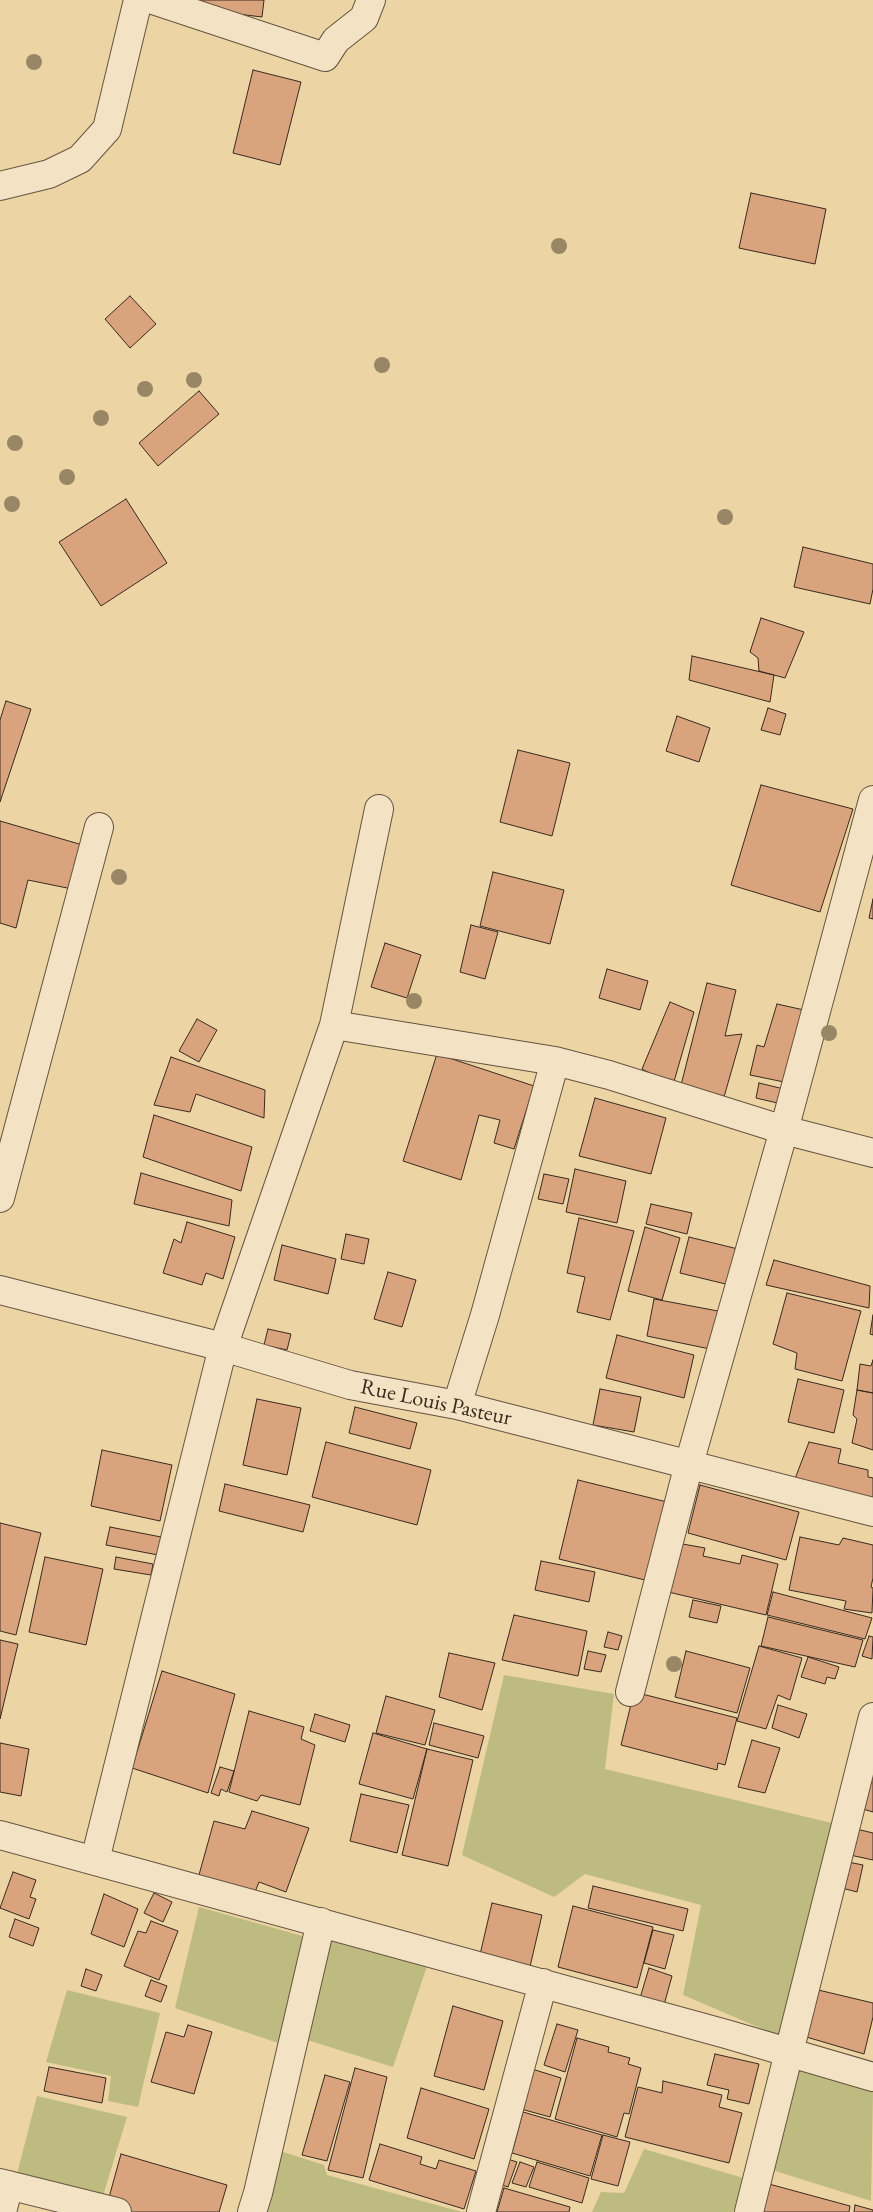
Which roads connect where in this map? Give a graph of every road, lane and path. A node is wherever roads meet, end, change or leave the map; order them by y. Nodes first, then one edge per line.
1 (138, 0) edge
2 (154, 0) edge
3 (371, 0) edge
4 (0, 186) edge
5 (873, 800) edge
6 (380, 809) dead end
7 (99, 827) dead end
8 (334, 1025) junction
9 (556, 1061) junction
10 (784, 1130) junction
11 (873, 1153) edge
12 (0, 1198) edge
13 (0, 1290) edge
14 (223, 1347) junction
15 (457, 1405) junction
16 (689, 1464) junction
17 (873, 1512) edge
18 (630, 1692) dead end
19 (873, 1717) edge
20 (0, 1835) edge
21 (95, 1860) junction
22 (321, 1922) junction
23 (543, 1983) junction
24 (790, 2052) junction
25 (873, 2077) edge
26 (4, 2184) edge
27 (2, 2212) edge
28 (117, 2212) edge
29 (252, 2212) edge
30 (481, 2212) edge
31 (749, 2212) edge

1 - 4 street
2 - 3 street
5 - 10 street
6 - 8 street
7 - 12 street
8 - 9 street
8 - 14 street
9 - 10 street
9 - 15 street
10 - 11 street
10 - 16 street
13 - 14 street, Rue Louis Pasteur
14 - 15 street, Rue Louis Pasteur
14 - 21 street
15 - 16 street, Rue Louis Pasteur
16 - 17 street, Rue Louis Pasteur
16 - 18 street
19 - 24 street
20 - 21 street
21 - 22 street
22 - 23 street
22 - 29 street
23 - 24 street
23 - 30 street
24 - 25 street
24 - 31 street
26 - 27 street
26 - 28 street

